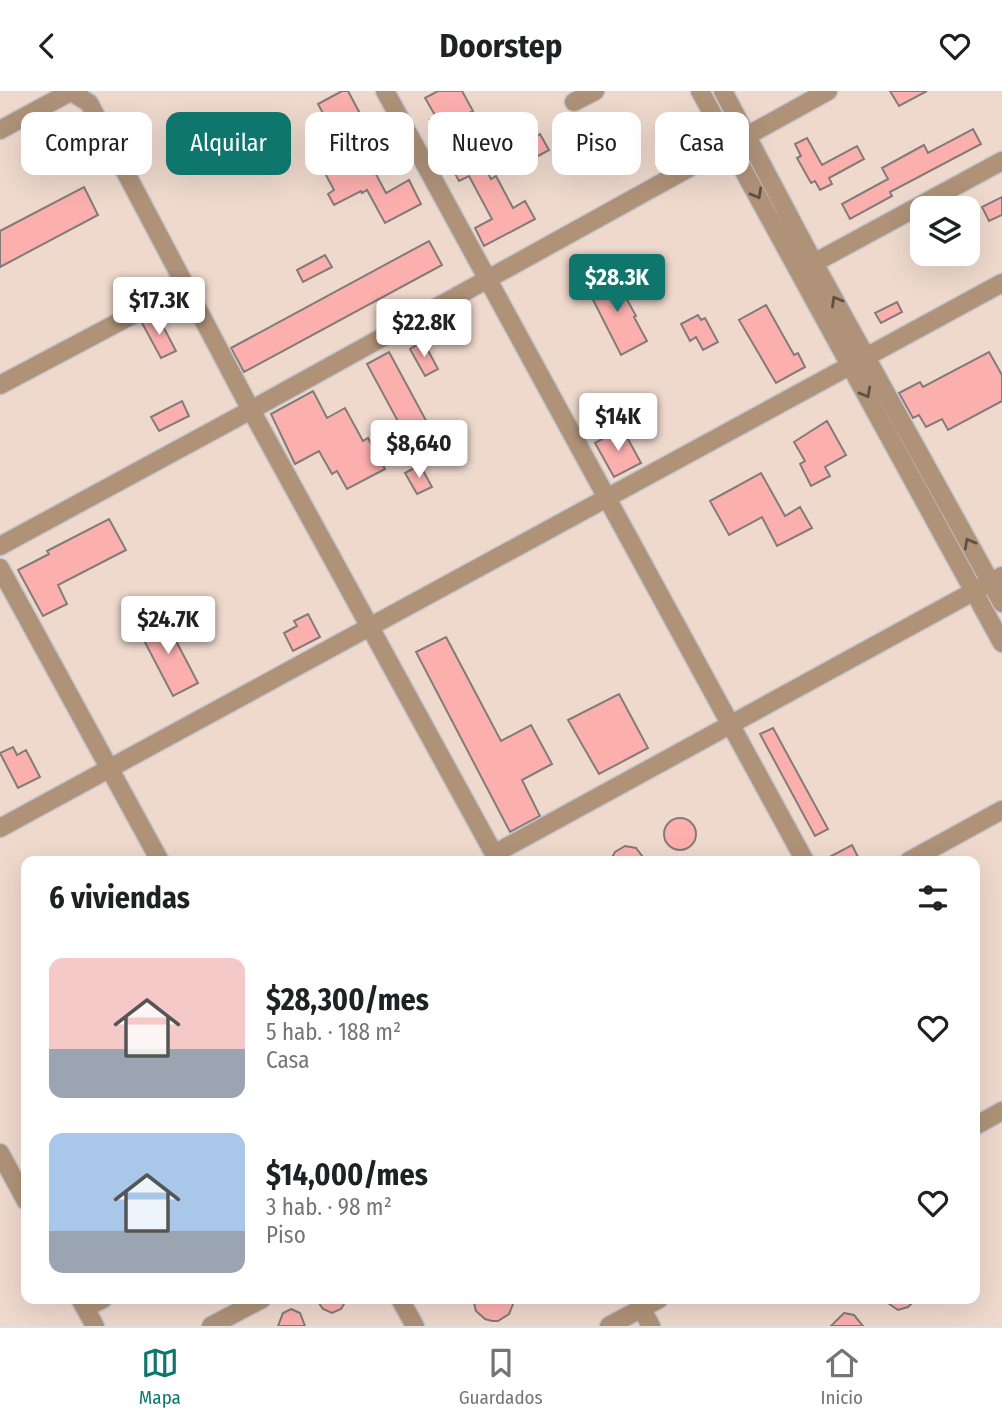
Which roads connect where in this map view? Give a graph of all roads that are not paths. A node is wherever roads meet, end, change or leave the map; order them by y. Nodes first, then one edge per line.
1 (71, 91) edge
2 (385, 91) edge
3 (595, 91) edge
4 (700, 91) edge
5 (723, 91) edge
6 (828, 91) edge
7 (90, 97) edge
8 (574, 102) dead end
9 (712, 112) edge
10 (734, 112) edge
11 (0, 130) edge
12 (749, 135) edge
13 (749, 140) edge
14 (1002, 161) edge
15 (675, 175) edge
16 (746, 175) edge
17 (814, 263) junction
18 (487, 278) junction
19 (1002, 283) edge
20 (187, 286) junction
21 (867, 356) junction
22 (851, 366) junction
23 (0, 385) edge
24 (251, 410) junction
25 (607, 498) junction
26 (0, 546) edge
27 (0, 568) edge
28 (997, 579) edge
29 (974, 592) junction
30 (1002, 603) edge
31 (370, 627) junction
32 (1002, 643) edge
33 (731, 725) junction
34 (110, 770) junction
35 (1002, 810) edge
36 (0, 828) edge
37 (157, 856) edge
38 (495, 856) edge
39 (498, 856) edge
40 (802, 856) edge
41 (918, 856) edge
42 (1002, 1111) edge
43 (980, 1123) edge
44 (0, 1153) edge
45 (21, 1192) edge
46 (84, 1304) edge
47 (253, 1304) edge
48 (403, 1304) edge
49 (649, 1304) edge
50 (641, 1308) junction
51 (95, 1326) edge
52 (211, 1326) edge
53 (415, 1326) edge
54 (609, 1326) edge
55 (650, 1326) edge

1 - 7 lane
1 - 11 lane
2 - 18 lane
3 - 8 lane
4 - 9 lane
5 - 10 lane
6 - 12 lane
7 - 20 lane
13 - 17 lane
14 - 17 lane
15 - 18 lane
16 -> 22 lane
21 -> 17 lane
18 - 24 lane
18 - 25 lane
19 - 21 lane
20 - 23 lane
20 - 24 lane
21 - 22 lane
28 -> 21 lane
22 - 25 lane
22 -> 29 lane
24 - 26 lane
24 - 31 lane
25 - 31 lane
25 - 33 lane
27 - 34 lane
28 - 29 lane
28 - 30 lane
29 - 32 lane
29 - 33 lane
31 - 34 lane
31 - 38 lane
33 - 39 lane
33 - 40 lane
34 - 36 lane
34 - 37 lane
35 - 41 lane
42 - 43 lane
44 - 45 lane
46 - 51 lane
47 - 52 lane
48 - 53 lane
49 - 50 lane
50 - 54 lane
50 - 55 lane

